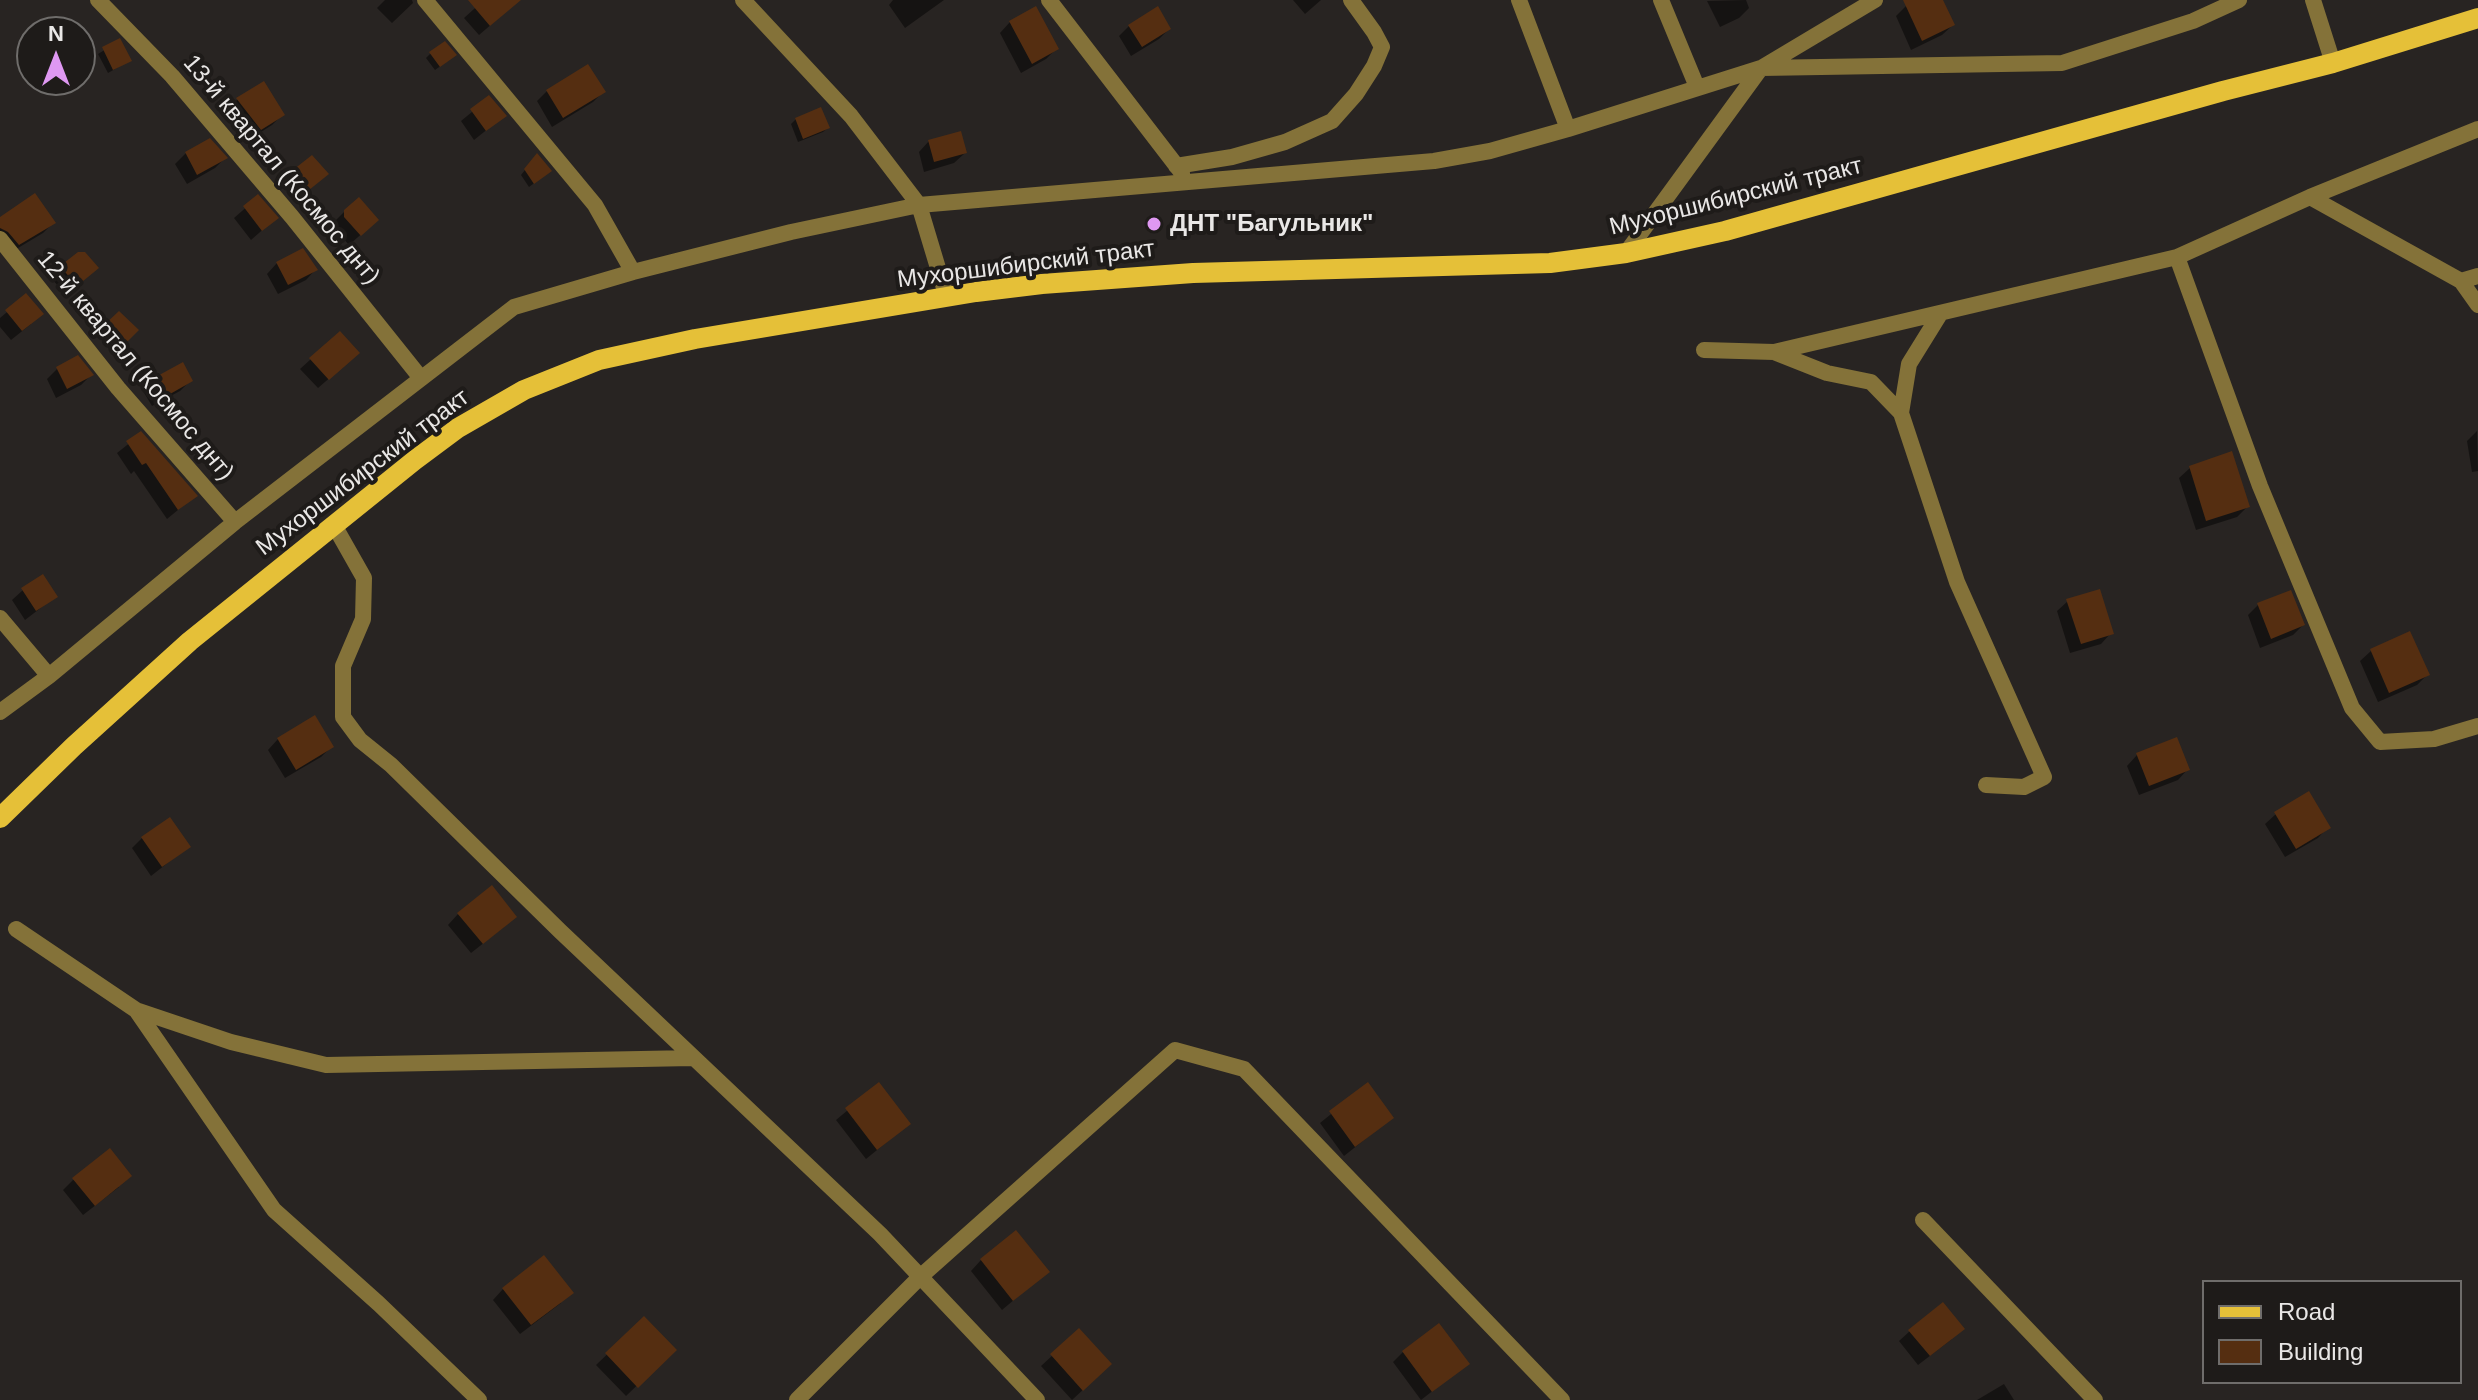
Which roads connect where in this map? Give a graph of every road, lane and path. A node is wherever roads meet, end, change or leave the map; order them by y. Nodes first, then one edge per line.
1 (98, 0) edge
2 (425, 0) edge
3 (743, 0) edge
4 (1049, 0) edge
5 (1351, 0) edge
6 (1519, 0) edge
7 (1661, 0) edge
8 (1875, 0) edge
9 (2239, 0) edge
10 (2313, 0) edge
11 (2478, 18) edge
12 (2333, 63) junction
13 (1761, 68) junction
14 (1697, 87) junction
15 (1568, 129) junction
16 (2478, 129) edge
17 (1176, 166) junction
18 (1188, 183) junction
19 (2310, 197) junction
20 (919, 205) junction
21 (0, 239) edge
22 (1626, 253) junction
23 (2177, 257) junction
24 (633, 272) junction
25 (2478, 276) edge
26 (2461, 281) junction
27 (947, 298) junction
28 (2478, 305) edge
29 (1940, 314) junction
30 (1704, 350) dead end
31 (1774, 352) junction
32 (420, 377) junction
33 (1901, 413) junction
34 (235, 522) junction
35 (334, 525) junction
36 (0, 618) edge
37 (49, 676) junction
38 (0, 712) edge
39 (2478, 726) edge
40 (1986, 785) dead end
41 (0, 818) edge
42 (16, 929) dead end
43 (136, 1010) junction
44 (693, 1058) junction
45 (1923, 1220) dead end
46 (920, 1277) junction
47 (479, 1400) edge
48 (797, 1400) edge
49 (1037, 1400) edge
50 (1562, 1400) edge
51 (2095, 1400) edge

1 - 32 street, 13-й квартал (Космос днт)
2 - 24 street
3 - 20 street
4 - 17 street
5 - 17 street
6 - 15 street
7 - 14 street
8 - 13 street
9 - 13 street
10 - 12 street
11 - 12 main road, Мухоршибирский тракт
12 - 22 main road, Мухоршибирский тракт
13 - 14 street
13 - 22 street
14 - 15 street
15 - 18 street
16 - 19 street
17 - 18 street
18 - 20 street
19 - 23 street
19 - 26 street
20 - 24 street
20 - 27 street
21 - 34 street, 12-й квартал (Космос днт)
22 - 27 main road, Мухоршибирский тракт
23 - 29 street
23 - 39 street
24 - 32 street
25 - 26 street
26 - 28 street
27 - 35 main road, Мухоршибирский тракт
29 - 31 street
29 - 33 street
30 - 31 street
31 - 33 street
32 - 34 street
33 - 40 street
34 - 37 street
35 - 41 main road, Мухоршибирский тракт
35 - 44 street
36 - 37 street
37 - 38 street
42 - 43 street
43 - 44 street
43 - 47 street
44 - 46 street
45 - 51 street
46 - 48 street
46 - 49 street
46 - 50 street

